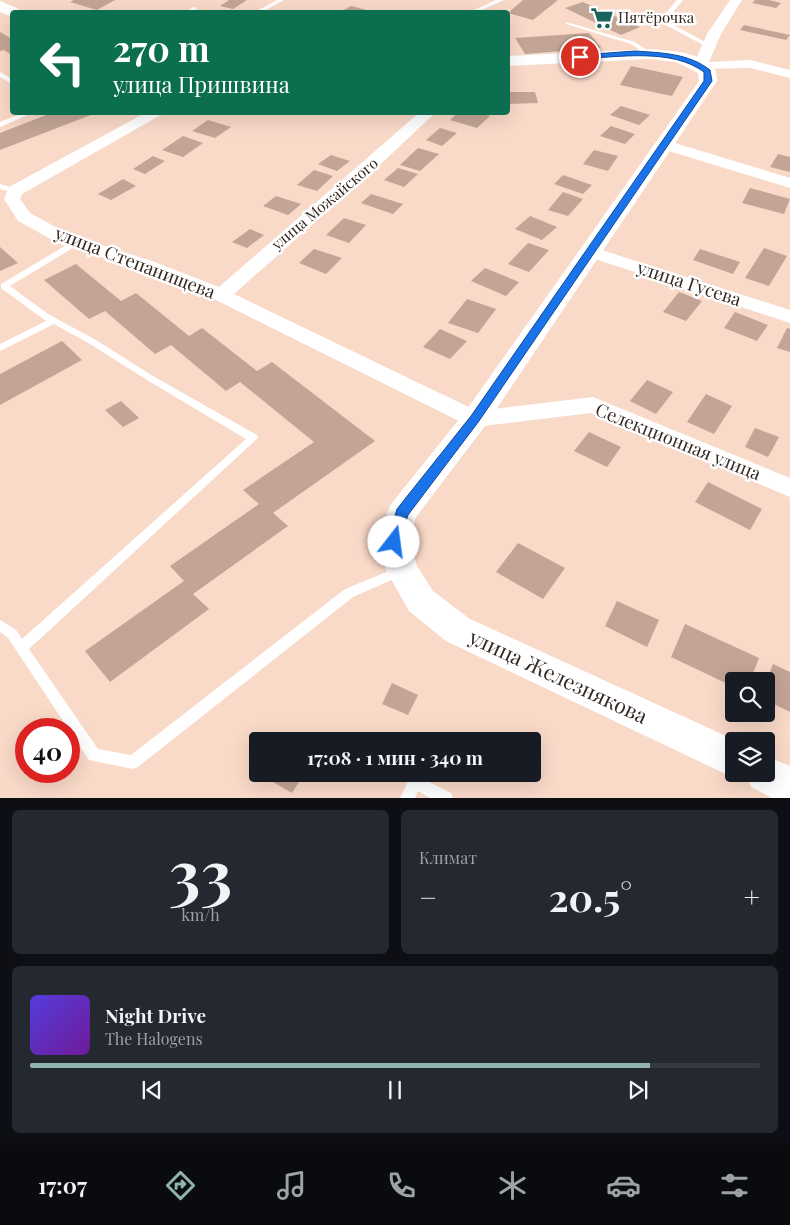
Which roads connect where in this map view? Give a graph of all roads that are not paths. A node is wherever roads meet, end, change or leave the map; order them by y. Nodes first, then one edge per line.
1 (280, 0) edge
2 (501, 0) edge
3 (680, 0) edge
4 (736, 0) edge
5 (195, 8) dead end
6 (192, 10) edge
7 (262, 10) edge
8 (478, 10) edge
9 (568, 23) dead end
10 (650, 54) junction
11 (704, 56) junction
12 (510, 62) edge
13 (790, 74) edge
14 (25, 115) edge
15 (153, 115) edge
16 (426, 115) edge
17 (0, 125) edge
18 (665, 145) junction
19 (790, 183) edge
20 (8, 189) edge
21 (75, 243) junction
22 (589, 251) junction
23 (221, 295) junction
24 (790, 317) edge
25 (54, 321) junction
26 (0, 348) edge
27 (475, 418) junction
28 (790, 488) edge
29 (402, 570) junction
30 (0, 625) edge
31 (21, 648) junction
32 (725, 755) edge
33 (775, 779) edge
34 (790, 786) edge
35 (407, 798) edge
36 (446, 798) edge

1 - 7 lane
2 - 8 lane
3 - 11 lane
4 - 11 street
5 - 6 lane
9 - 10 lane
10 - 11 street
10 - 12 street
11 - 13 street
11 - 18 street, улица Железнякова
14 - 17 lane
15 - 20 street, улица Степанищева
16 - 23 street, улица Можайского
18 - 19 street
18 - 22 street, улица Железнякова
20 - 21 street, улица Степанищева
21 - 23 street, улица Степанищева
21 - 25 lane
22 - 24 street, улица Гусева
22 - 27 street, улица Железнякова
23 - 27 street, улица Степанищева
25 - 26 lane
25 - 31 lane
27 - 28 street, Селекционная улица
27 - 29 street, улица Железнякова
29 - 31 lane
29 - 32 street, улица Железнякова
30 - 31 lane
33 - 34 street
35 - 36 lane

